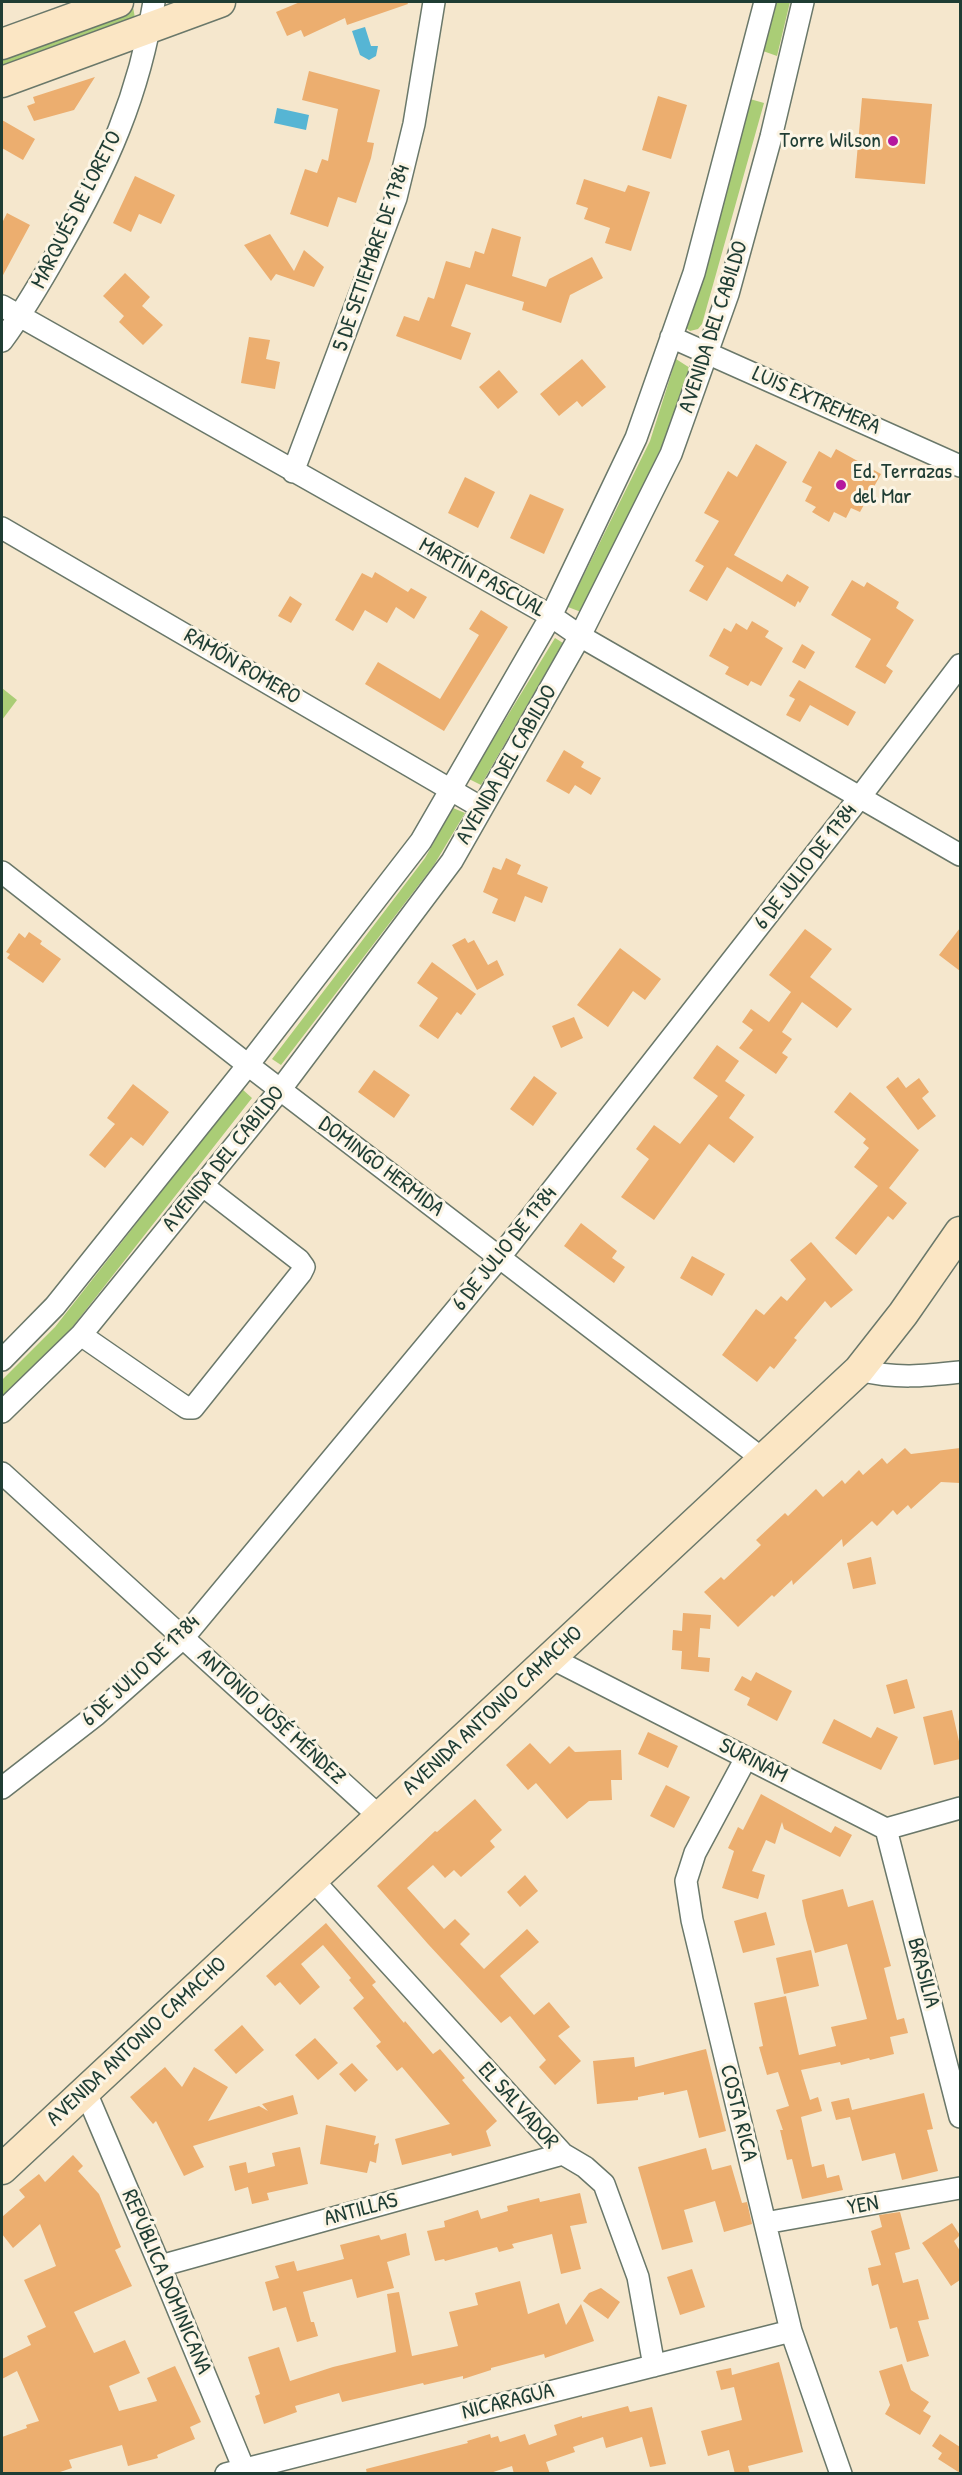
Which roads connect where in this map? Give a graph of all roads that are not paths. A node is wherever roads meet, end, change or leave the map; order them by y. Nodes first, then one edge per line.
1 (118, 2) edge
2 (220, 2) edge
3 (434, 2) edge
4 (765, 2) edge
5 (803, 2) edge
6 (152, 15) edge
7 (2, 44) edge
8 (2, 82) edge
9 (11, 311) edge
10 (671, 337) junction
11 (2, 341) edge
12 (708, 352) junction
13 (960, 466) edge
14 (293, 472) junction
15 (2, 528) edge
16 (551, 616) junction
17 (580, 636) junction
18 (960, 665) edge
19 (451, 788) junction
20 (860, 797) junction
21 (482, 808) junction
22 (960, 855) edge
23 (4, 880) edge
24 (248, 1065) junction
25 (280, 1090) junction
26 (202, 1185) junction
27 (960, 1232) edge
28 (500, 1258) junction
29 (81, 1335) junction
30 (2, 1360) edge
31 (859, 1370) junction
32 (960, 1372) edge
33 (2, 1412) edge
34 (764, 1460) junction
35 (2, 1473) edge
36 (183, 1638) junction
37 (551, 1658) junction
38 (746, 1758) junction
39 (2, 1788) edge
40 (960, 1808) edge
41 (380, 1817) junction
42 (886, 1829) junction
43 (312, 1879) junction
44 (952, 2049) edge
45 (85, 2091) junction
46 (960, 2117) edge
47 (563, 2154) junction
48 (2, 2169) edge
49 (960, 2188) edge
50 (765, 2223) junction
51 (160, 2265) junction
52 (791, 2331) junction
53 (654, 2366) junction
54 (238, 2472) edge
55 (841, 2474) edge

1 - 7 street
2 - 6 street
3 - 14 street, 5 DE SETIEMBRE DE 1784
4 - 10 street, AVENIDA DEL CABILDO
5 - 12 street, AVENIDA DEL CABILDO
6 - 8 street
6 - 9 street, MARQUÉS DE LORETO
9 - 11 street, MARQUÉS DE LORETO
9 - 14 street, MARTÍN PASCUAL
10 - 12 street, LUIS EXTREMERA
10 - 16 street, AVENIDA DEL CABILDO
12 - 13 street, LUIS EXTREMERA
12 - 17 street, AVENIDA DEL CABILDO
14 - 16 street, MARTÍN PASCUAL
15 - 19 street, RAMÓN ROMERO
16 - 17 street, MARTÍN PASCUAL
16 - 19 street, AVENIDA DEL CABILDO
17 - 20 street, MARTÍN PASCUAL
17 - 21 street, AVENIDA DEL CABILDO
18 - 20 street, 6 DE JULIO DE 1784
19 - 21 street, RAMÓN ROMERO
19 - 24 street, AVENIDA DEL CABILDO
20 - 22 street, MARTÍN PASCUAL
20 - 28 street, 6 DE JULIO DE 1784
21 - 25 street, AVENIDA DEL CABILDO
23 - 24 street, DOMINGO HERMIDA
24 - 25 street, DOMINGO HERMIDA
24 - 30 street, AVENIDA DEL CABILDO
25 - 26 street, AVENIDA DEL CABILDO
25 - 28 street, DOMINGO HERMIDA
26 - 29 street, AVENIDA DEL CABILDO
26 - 29 street
27 - 31 street, AVENIDA ANTONIO CAMACHO
28 - 34 street, DOMINGO HERMIDA
28 - 36 street, 6 DE JULIO DE 1784
29 - 33 street, AVENIDA DEL CABILDO
31 - 32 street
31 - 34 street, AVENIDA ANTONIO CAMACHO
34 - 37 street, AVENIDA ANTONIO CAMACHO
35 - 36 street, ANTONIO JOSÉ MÉNDEZ
36 - 39 street, 6 DE JULIO DE 1784
36 - 41 street, ANTONIO JOSÉ MÉNDEZ
37 - 38 street, SURINAM
37 - 41 street, AVENIDA ANTONIO CAMACHO
38 - 42 street, SURINAM
38 - 50 street, COSTA RICA
40 - 42 street
41 - 43 street, AVENIDA ANTONIO CAMACHO
42 - 44 street, BRASILIA
43 - 45 street, AVENIDA ANTONIO CAMACHO
43 - 47 street, EL SALVADOR
44 - 46 street, BRASILIA
45 - 48 street, AVENIDA ANTONIO CAMACHO
45 - 51 street, REPÚBLICA DOMINICANA
47 - 51 street, ANTILLAS
47 - 53 street, EL SALVADOR
49 - 50 street, YEN
50 - 52 street, COSTA RICA
51 - 54 street, REPÚBLICA DOMINICANA
52 - 53 street, NICARAGUA
52 - 55 street, COSTA RICA
53 - 54 street, NICARAGUA

